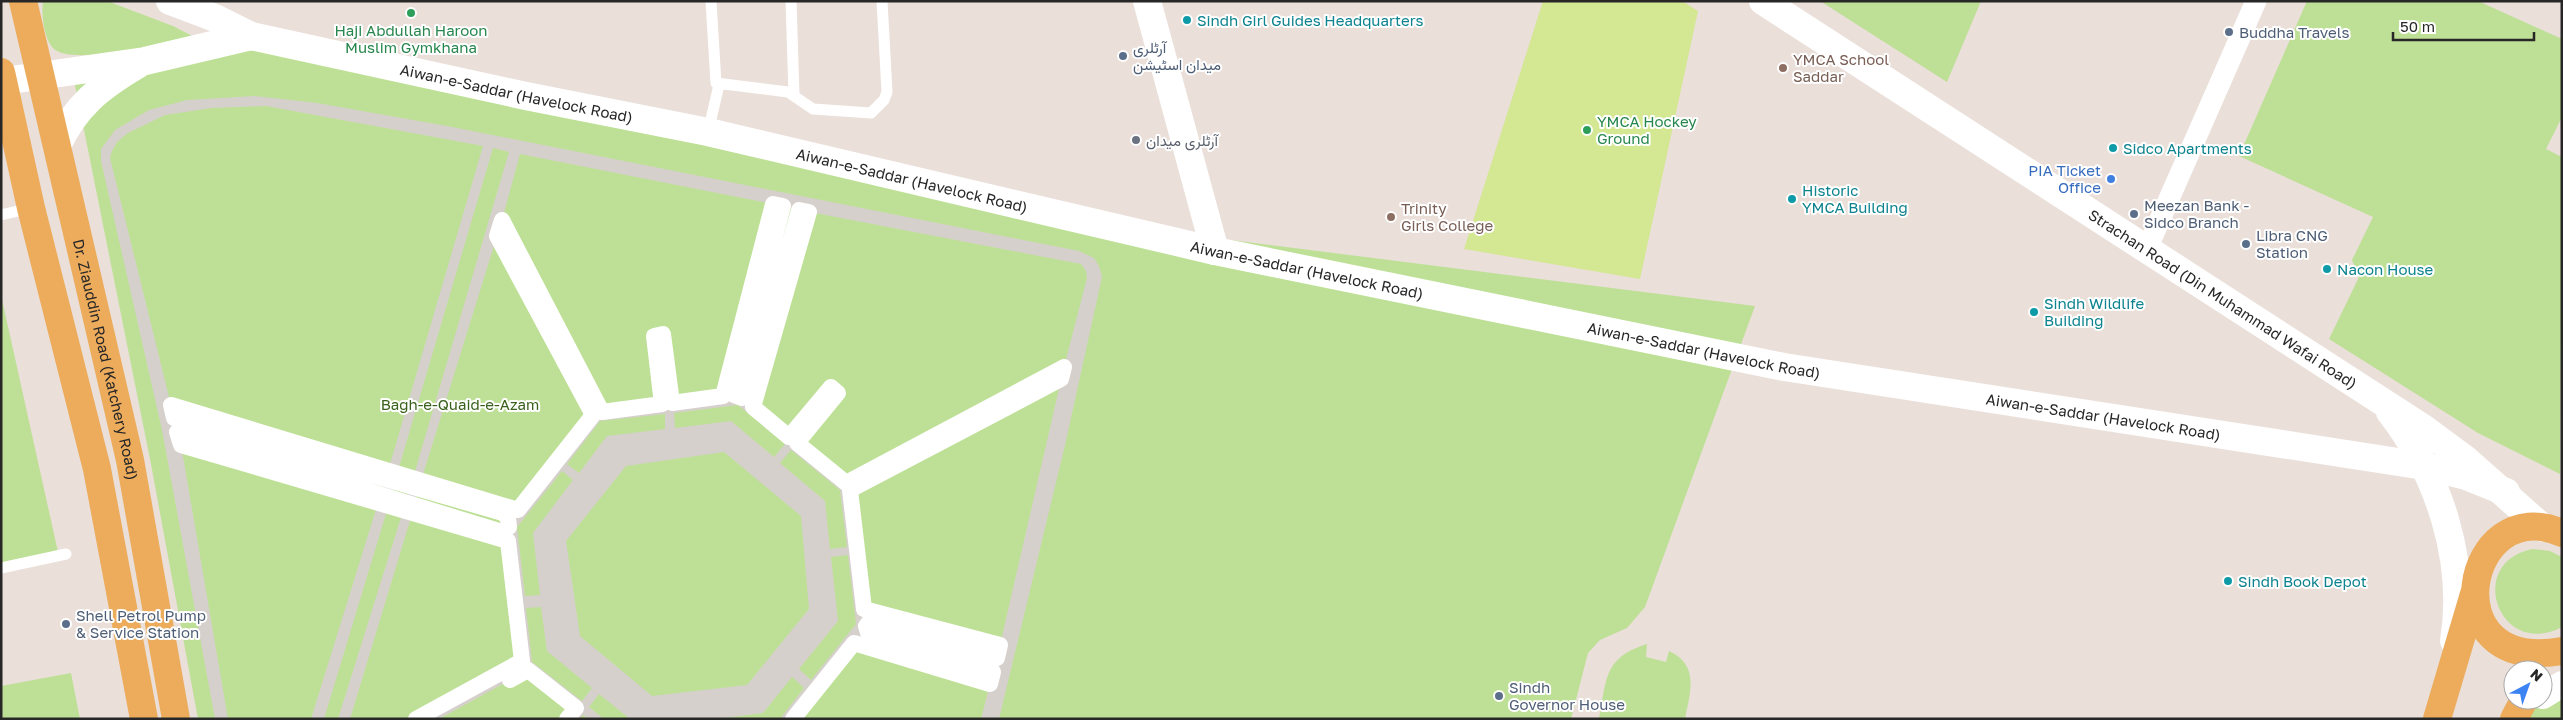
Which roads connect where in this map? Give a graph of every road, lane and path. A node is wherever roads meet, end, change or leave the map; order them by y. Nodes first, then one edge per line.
1 (23, 1) edge
2 (170, 1) edge
3 (711, 1) edge
4 (791, 1) edge
5 (882, 1) edge
6 (1147, 1) edge
7 (1763, 1) edge
8 (2256, 1) edge
9 (251, 36) junction
10 (145, 61) junction
11 (41, 76) junction
12 (2, 77) edge
13 (719, 85) junction
14 (794, 95) junction
15 (708, 132) junction
16 (57, 146) junction
17 (31, 208) junction
18 (1, 215) edge
19 (2147, 249) junction
20 (1215, 251) junction
21 (2379, 399) junction
22 (2371, 458) junction
23 (2424, 466) junction
24 (2506, 492) junction
25 (2444, 516) junction
26 (2552, 531) edge
27 (66, 554) dead end
28 (1, 568) edge
29 (2474, 587) junction
30 (2554, 657) edge
31 (2448, 674) junction
32 (144, 719) edge
33 (176, 719) edge
34 (416, 719) edge
35 (440, 719) edge
36 (567, 719) edge
37 (580, 719) edge
38 (588, 719) edge
39 (793, 719) edge
40 (2437, 719) edge

1 - 11 main road, Dr. Ziauddin Road (Katchery Road)
2 - 9 main road, Aiwan-e-Saddar (Havelock Road)
3 - 13 lane
4 - 14 lane
5 - 14 lane
6 - 20 main road
7 - 19 main road, Strachan Road (Din Muhammad Wafai Road)
8 - 19 street
9 - 10 main road, Aiwan-e-Saddar (Havelock Road)
9 - 15 main road, Aiwan-e-Saddar (Havelock Road)
10 - 11 main road, Aiwan-e-Saddar (Havelock Road)
10 - 16 main road
11 - 12 main road, Aiwan-e-Saddar (Havelock Road)
11 - 16 main road, Dr. Ziauddin Road (Katchery Road)
12 - 17 main road
13 - 14 lane
13 - 15 lane
15 - 20 main road, Aiwan-e-Saddar (Havelock Road)
16 - 33 main road, Dr. Ziauddin Road (Katchery Road)
17 - 18 lane
17 - 32 main road
19 - 21 main road, Strachan Road (Din Muhammad Wafai Road)
20 - 22 main road, Aiwan-e-Saddar (Havelock Road)
21 - 23 main road
21 - 24 main road, Strachan Road (Din Muhammad Wafai Road)
22 - 23 main road, Aiwan-e-Saddar (Havelock Road)
22 - 25 main road
23 - 24 main road, Aiwan-e-Saddar (Havelock Road)
23 - 25 main road
24 - 26 main road, Strachan Road (Din Muhammad Wafai Road)
25 - 29 main road
25 - 31 main road
26 - 29 main road
27 - 28 lane
29 - 30 main road
29 - 31 main road
31 - 40 main road
34 - 39 street
35 - 36 street
37 - 38 street

